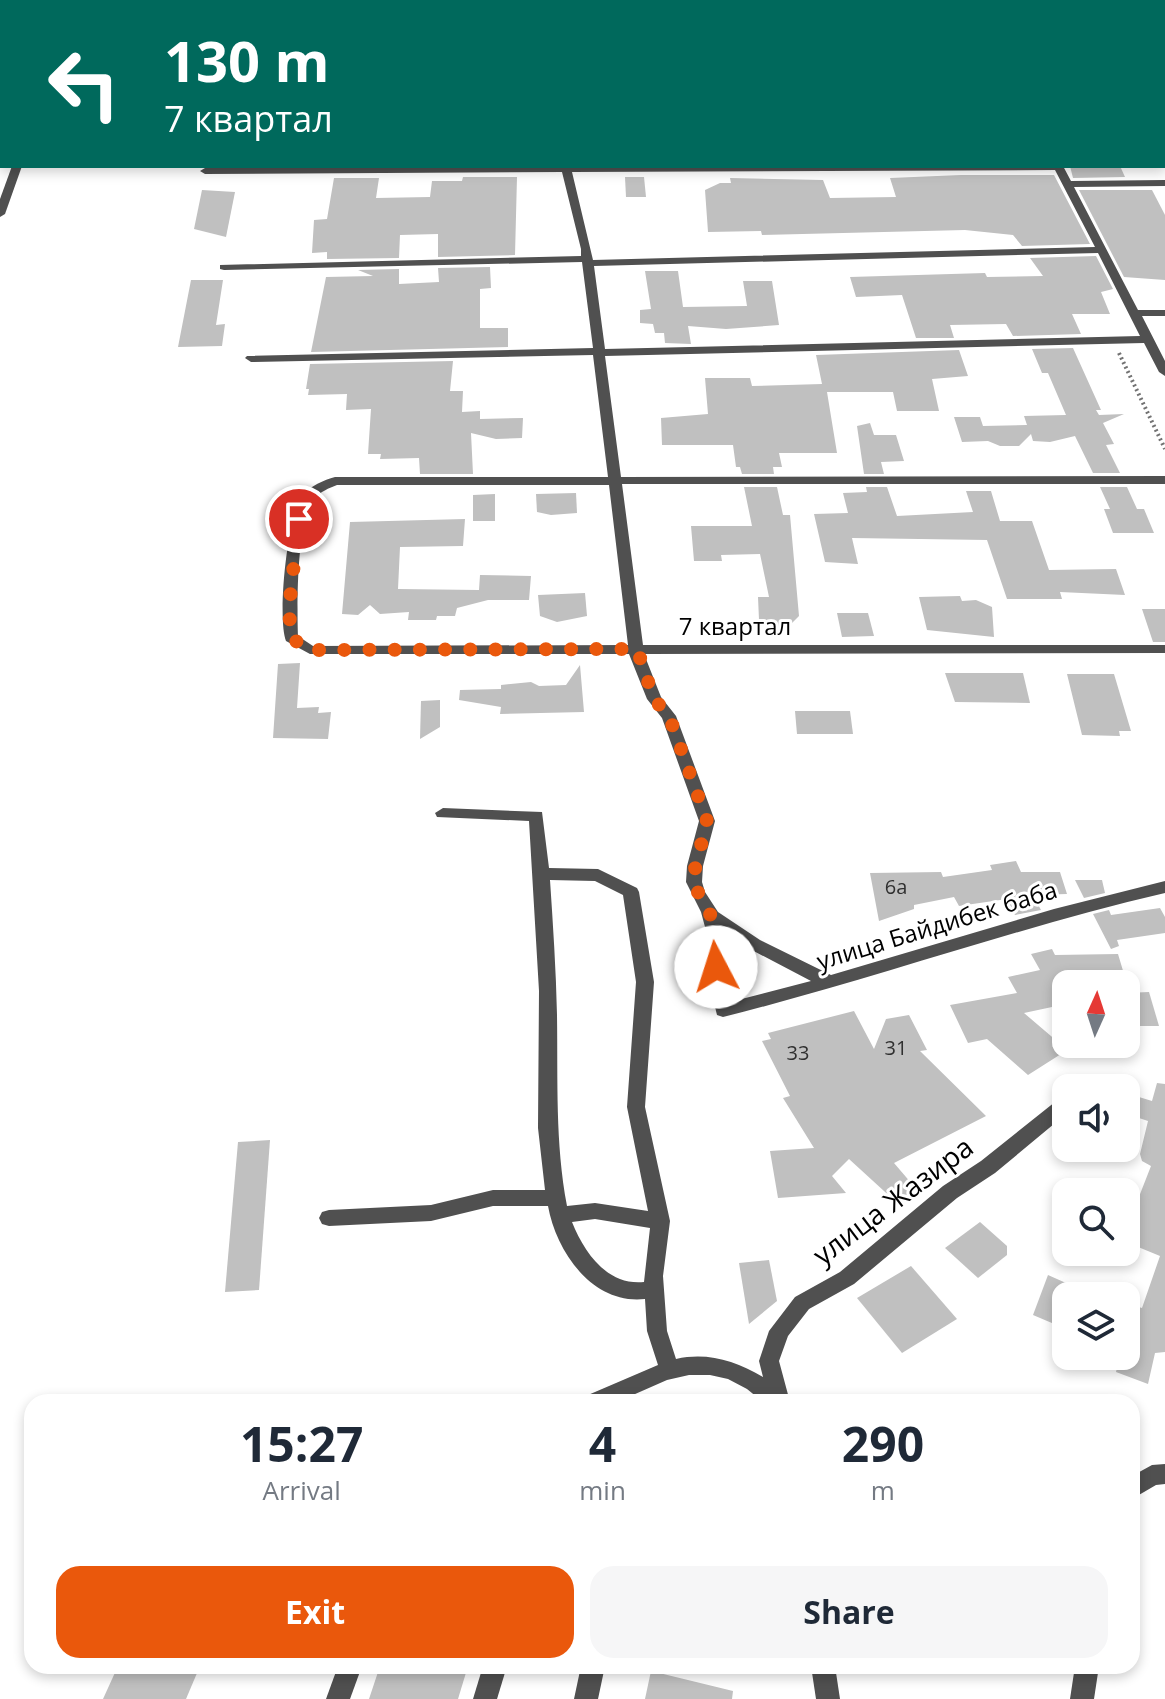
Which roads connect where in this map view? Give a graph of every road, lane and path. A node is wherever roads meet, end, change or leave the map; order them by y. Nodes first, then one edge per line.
1 (16, 168) edge
2 (345, 168) edge
3 (565, 168) edge
4 (1059, 168) edge
5 (205, 171) dead end
6 (1165, 183) edge
7 (1067, 184) junction
8 (0, 214) edge
9 (1101, 250) junction
10 (588, 261) junction
11 (224, 267) dead end
12 (1136, 313) junction
13 (1165, 313) edge
14 (1112, 339) junction
15 (1148, 339) junction
16 (601, 352) junction
17 (251, 358) dead end
18 (1165, 372) edge
19 (1165, 449) edge
20 (616, 480) junction
21 (1165, 480) edge
22 (637, 649) junction
23 (1165, 649) edge
24 (443, 813) dead end
25 (542, 874) junction
26 (1165, 887) edge
27 (711, 916) junction
28 (831, 983) junction
29 (1052, 1114) edge
30 (556, 1206) junction
31 (329, 1218) dead end
32 (660, 1221) junction
33 (654, 1289) junction
34 (669, 1368) junction
35 (618, 1394) edge
36 (771, 1394) edge
37 (778, 1394) edge
38 (1165, 1474) edge
39 (1140, 1483) edge
40 (347, 1674) edge
41 (493, 1674) edge
42 (591, 1674) edge
43 (824, 1674) edge
44 (1086, 1674) edge
45 (338, 1699) edge
46 (485, 1699) edge
47 (586, 1699) edge
48 (828, 1699) edge
49 (1082, 1699) edge

1 - 8 street
2 - 3 street
2 - 5 street
3 - 10 street
4 - 7 street
6 - 7 street
7 - 9 street
9 - 10 street
9 - 12 street
10 - 11 street
10 - 16 street
12 - 13 street
12 - 15 street
14 - 15 street
14 - 16 street
14 - 19 path
15 - 18 street
16 - 17 street
16 - 20 street
20 - 21 street
20 - 22 street
20 - 22 street, 7 квартал
22 - 23 street, 7 квартал
22 - 27 street
24 - 25 street
25 - 30 street
25 - 32 street
26 - 28 street, улица Байдибек баба
27 - 28 street
27 - 28 street, улица Байдибек баба
29 - 37 street, улица Жазира
30 - 31 street
30 - 32 street
30 - 33 street
32 - 33 street
33 - 34 street
34 - 35 street
34 - 36 street
38 - 39 street
40 - 45 street
41 - 46 street
42 - 47 street
43 - 48 street
44 - 49 street

